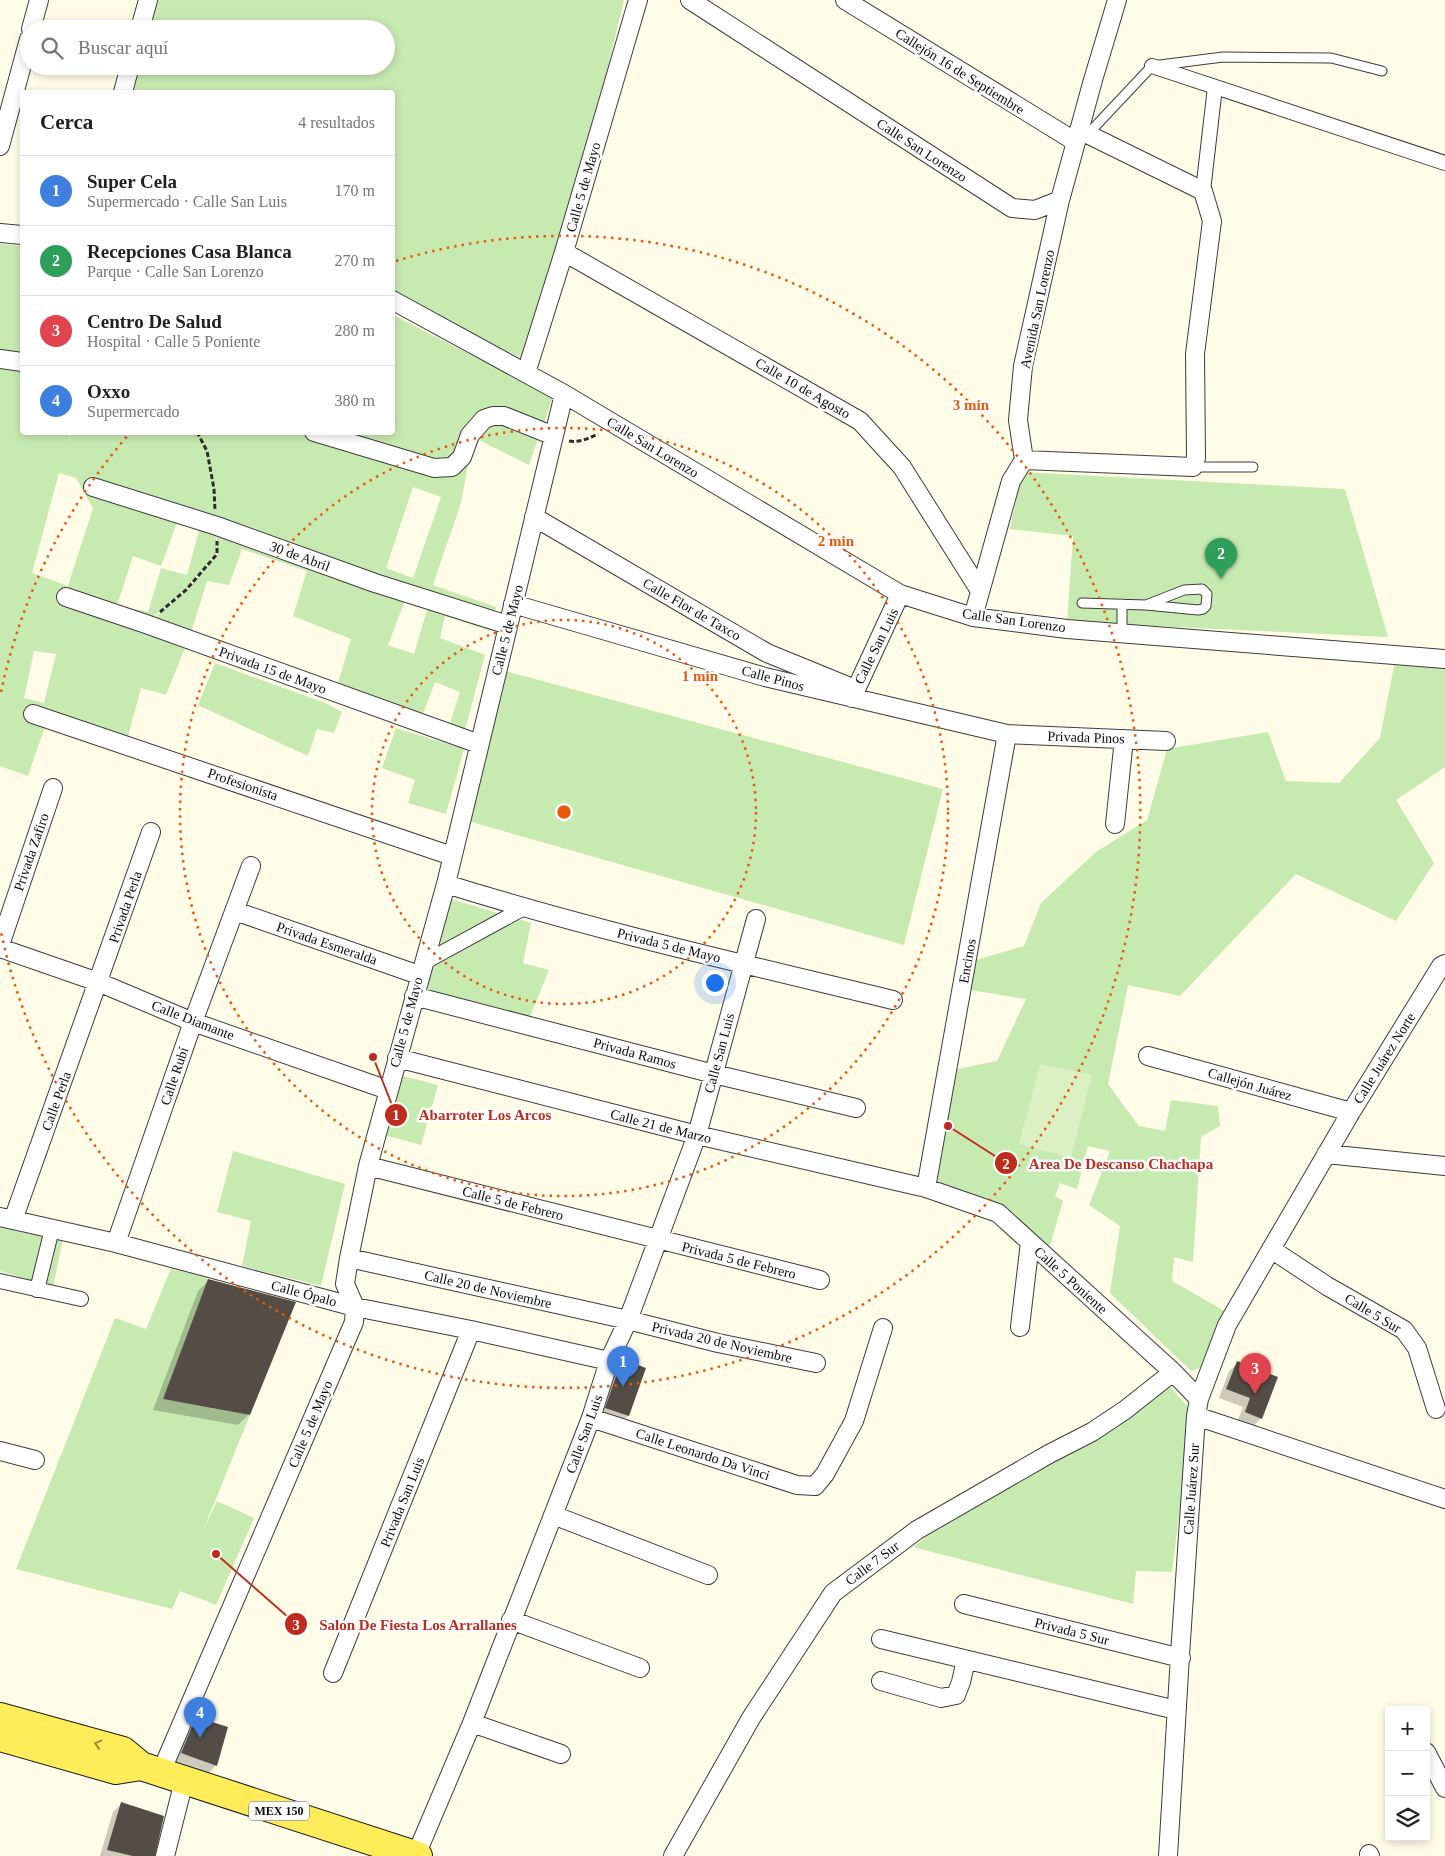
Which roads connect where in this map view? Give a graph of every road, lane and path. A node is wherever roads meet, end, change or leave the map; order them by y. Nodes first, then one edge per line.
1 (39, 0) edge
2 (148, 0) edge
3 (638, 0) edge
4 (690, 0) edge
5 (845, 0) edge
6 (1117, 0) edge
7 (34, 20) edge
8 (142, 20) edge
9 (20, 59) edge
10 (1152, 66) junction
11 (1382, 71) dead end
12 (128, 75) edge
13 (8, 85) edge
14 (1215, 87) junction
15 (124, 90) edge
16 (1081, 136) junction
17 (0, 146) edge
18 (1445, 163) edge
19 (1203, 191) junction
20 (1060, 200) junction
21 (0, 233) edge
22 (20, 235) edge
23 (564, 252) junction
24 (395, 302) edge
25 (0, 359) edge
26 (20, 362) edge
27 (526, 373) junction
28 (564, 394) junction
29 (614, 425) junction
30 (324, 435) edge
31 (554, 436) junction
32 (1024, 460) junction
33 (1193, 467) junction
34 (1253, 467) dead end
35 (93, 487) dead end
36 (534, 517) junction
37 (980, 591) junction
38 (900, 594) junction
39 (66, 597) dead end
40 (1082, 603) dead end
41 (513, 604) junction
42 (1122, 604) junction
43 (1146, 605) junction
44 (972, 617) junction
45 (508, 625) junction
46 (1122, 633) junction
47 (1445, 659) edge
48 (853, 694) junction
49 (33, 714) dead end
50 (1007, 734) junction
51 (1124, 739) junction
52 (1166, 741) dead end
53 (479, 744) junction
54 (53, 788) dead end
55 (1114, 824) dead end
56 (151, 832) dead end
57 (452, 856) junction
58 (251, 866) dead end
59 (446, 884) junction
60 (524, 908) junction
61 (234, 911) junction
62 (756, 919) dead end
63 (0, 946) edge
64 (742, 964) junction
65 (1445, 964) edge
66 (421, 969) junction
67 (98, 982) junction
68 (414, 996) junction
69 (894, 1000) dead end
70 (193, 1022) junction
71 (1148, 1056) dead end
72 (396, 1058) junction
73 (714, 1074) junction
74 (388, 1090) junction
75 (856, 1108) dead end
76 (1351, 1112) junction
77 (697, 1135) junction
78 (1326, 1154) junction
79 (368, 1166) junction
80 (1445, 1166) edge
81 (926, 1188) junction
82 (6, 1218) edge
83 (52, 1229) junction
84 (658, 1239) junction
85 (1030, 1242) junction
86 (116, 1243) junction
87 (1271, 1248) junction
88 (349, 1258) junction
89 (820, 1280) dead end
90 (0, 1281) edge
91 (37, 1290) junction
92 (81, 1299) dead end
93 (355, 1307) junction
94 (628, 1320) junction
95 (1020, 1327) dead end
96 (883, 1328) dead end
97 (471, 1330) junction
98 (609, 1361) junction
99 (816, 1363) dead end
100 (1173, 1372) junction
101 (1197, 1408) junction
102 (1436, 1409) dead end
103 (591, 1418) junction
104 (0, 1451) edge
105 (35, 1460) dead end
106 (1445, 1499) edge
107 (553, 1515) junction
108 (708, 1575) dead end
109 (964, 1604) dead end
110 (511, 1620) junction
111 (881, 1638) dead end
112 (1181, 1658) junction
113 (966, 1660) junction
114 (640, 1668) dead end
115 (333, 1673) dead end
116 (881, 1681) dead end
117 (1176, 1710) junction
118 (0, 1717) edge
119 (472, 1722) junction
120 (0, 1737) edge
121 (561, 1754) dead end
122 (1430, 1760) edge
123 (162, 1773) junction
124 (1445, 1788) edge
125 (165, 1856) edge
126 (417, 1856) edge
127 (674, 1856) edge
128 (1168, 1856) edge

1 - 7 street
2 - 8 street
3 - 23 street, Calle 5 de Mayo
4 - 20 street, Calle San Lorenzo
5 - 16 street, Callejón 16 de Septiembre
6 - 16 street, Avenida San Lorenzo
9 - 13 street
10 - 11 lane
10 - 14 street
10 - 16 lane
12 - 15 street
13 - 17 street
14 - 18 street
14 - 19 street
16 - 19 street, Callejón 16 de Septiembre
16 - 20 street, Avenida San Lorenzo
19 - 33 street
20 - 32 street, Avenida San Lorenzo
21 - 22 street
23 - 27 street, Calle 5 de Mayo
23 - 37 street, Calle 10 de Agosto
24 - 27 street, Calle San Lorenzo
25 - 26 street
27 - 28 street, Calle San Lorenzo
28 - 29 street, Calle San Lorenzo
28 - 31 street, Calle 5 de Mayo
29 - 31 path
29 - 38 street, Calle San Lorenzo
30 - 31 street
31 - 36 street, Calle 5 de Mayo
32 - 33 street
32 - 37 street
33 - 34 lane
35 - 45 street, 30 de Abril
36 - 41 street, Calle 5 de Mayo
36 - 48 street, Calle Flor de Taxco
37 - 44 street
38 - 44 street, Calle San Lorenzo
38 - 48 street, Calle San Luis
39 - 53 street, Privada 15 de Mayo
40 - 42 lane
41 - 45 street, Calle 5 de Mayo
41 - 48 street, Calle Pinos
42 - 43 lane
42 - 46 lane
43 - 43 lane
44 - 46 street, Calle San Lorenzo
45 - 53 street, Calle 5 de Mayo
46 - 47 street, Calle San Lorenzo
48 - 50 street, Calle Pinos
49 - 57 street, Profesionista
50 - 51 street, Privada Pinos
50 - 81 street, Encinos
51 - 52 street, Privada Pinos
51 - 55 street
53 - 57 street, Calle 5 de Mayo
54 - 63 street, Privada Zafiro
56 - 67 street, Privada Perla
57 - 59 street, Calle 5 de Mayo
58 - 61 street, Calle Rubí
59 - 60 street, Privada 5 de Mayo
59 - 66 street, Calle 5 de Mayo
60 - 64 street, Privada 5 de Mayo
60 - 66 street
61 - 66 street, Privada Esmeralda
61 - 70 street, Calle Rubí
62 - 64 street, Calle San Luis
63 - 67 street, Calle Diamante
64 - 69 street, Privada 5 de Mayo
64 - 73 street, Calle San Luis
65 - 76 street, Calle Juárez Norte
66 - 68 street, Calle 5 de Mayo
67 - 70 street, Calle Diamante
67 - 82 street, Calle Perla
68 - 72 street, Calle 5 de Mayo
68 - 73 street, Privada Ramos
70 - 74 street, Calle Diamante
70 - 86 street, Calle Rubí
71 - 76 street, Callejón Juárez
72 - 74 street, Calle 5 de Mayo
72 - 77 street, Calle 21 de Marzo
73 - 75 street, Privada Ramos
73 - 77 street, Calle San Luis
74 - 79 street, Calle 5 de Mayo
76 - 78 street, Calle Juárez Norte
77 - 81 street, Calle 21 de Marzo
77 - 84 street, Calle San Luis
78 - 80 street
78 - 87 street, Calle Juárez Sur
79 - 84 street, Calle 5 de Febrero
79 - 88 street, Calle 5 de Mayo
81 - 85 street, Calle 5 Poniente
82 - 83 street, Calle Ópalo
83 - 86 street, Calle Ópalo
83 - 91 street
84 - 89 street, Privada 5 de Febrero
84 - 94 street, Calle San Luis
85 - 95 street
85 - 100 street, Calle 5 Poniente
86 - 93 street, Calle Ópalo
87 - 101 street, Calle Juárez Sur
87 - 102 street, Calle 5 Sur
88 - 93 street, Calle 5 de Mayo
88 - 94 street, Calle 20 de Noviembre
90 - 91 street
91 - 92 street
93 - 97 street, Calle Ópalo
93 - 123 street, Calle 5 de Mayo
94 - 98 street, Calle San Luis
94 - 99 street, Privada 20 de Noviembre
96 - 103 street, Calle Leonardo Da Vinci
97 - 98 street, Calle Ópalo
97 - 115 street, Privada San Luis
98 - 103 street, Calle San Luis
100 - 101 street, Calle 5 Poniente
100 - 127 street, Calle 7 Sur
101 - 106 street, Calle 5 Poniente
101 - 112 street, Calle Juárez Sur
103 - 107 street, Calle San Luis
104 - 105 street
107 - 108 street
107 - 110 street, Calle San Luis
109 - 112 street, Privada 5 Sur
110 - 114 street
110 - 119 street, Calle San Luis
111 - 113 street
112 - 117 street, Calle Juárez Sur
113 - 116 street
113 - 117 street
117 - 128 street, Calle Juárez Sur
123 -> 118 main road, MEX 150
119 - 121 street
119 - 126 street, Calle San Luis
120 - 123 main road, MEX 150
122 - 124 street
123 - 125 street, Calle 5 de Mayo
123 - 126 main road, MEX 150

